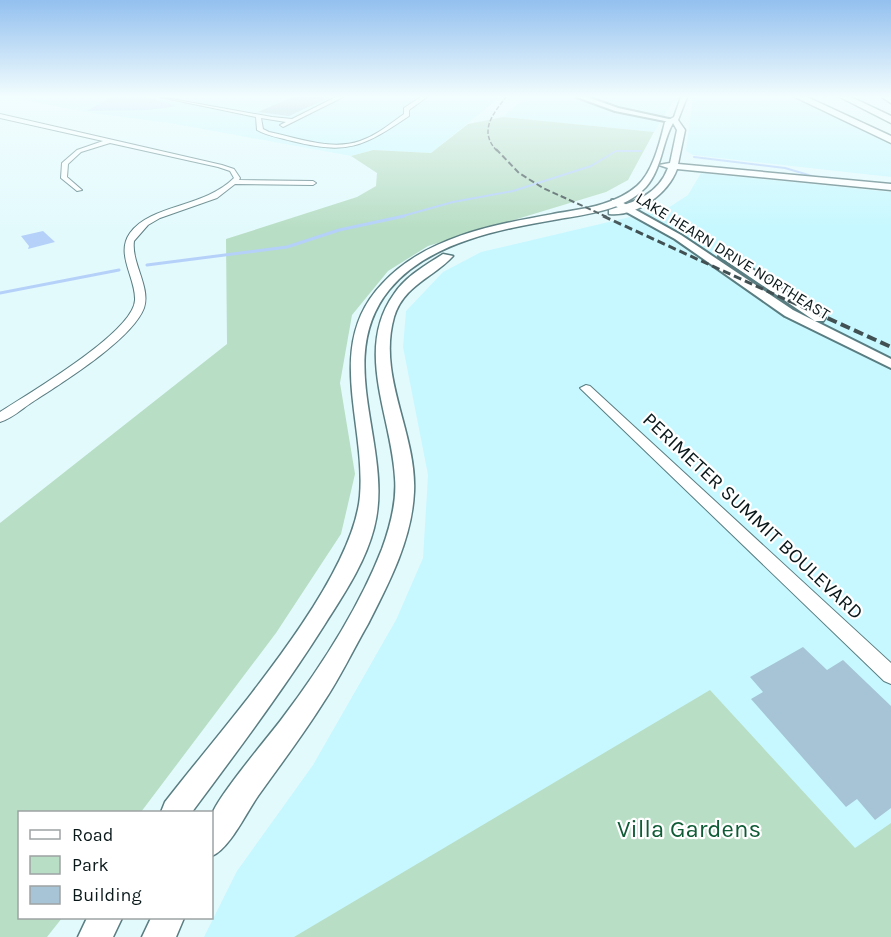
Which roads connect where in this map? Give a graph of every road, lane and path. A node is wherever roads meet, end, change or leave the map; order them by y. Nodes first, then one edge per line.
1 (111, 141) joint
2 (308, 141) edge
3 (363, 141) edge
4 (662, 141) edge
5 (679, 141) edge
6 (674, 162) junction
7 (654, 163) junction
8 (234, 182) junction
9 (314, 183) dead end
10 (891, 185) edge
11 (79, 189) dead end
12 (626, 205) junction
13 (891, 352) edge
14 (891, 364) edge
15 (586, 388) dead end
16 (0, 418) edge
17 (891, 675) edge
18 (177, 811) edge
19 (213, 840) edge
20 (105, 919) edge
21 (167, 919) edge
22 (94, 937) edge
23 (158, 937) edge

1 - 8 street
1 - 11 street
2 - 3 street
4 - 7 main road, LAKE HEARN DRIVE NORTHEAST
5 - 6 main road, LAKE HEARN DRIVE NORTHEAST
6 - 7 main road
6 - 10 main road
6 - 12 main road
7 - 12 main road
8 - 9 street
8 - 16 street
12 - 13 street, LAKE HEARN DRIVE NORTHEAST
12 - 14 street, LAKE HEARN DRIVE NORTHEAST
12 - 18 main road
12 - 19 main road
15 - 17 street, PERIMETER SUMMIT BOULEVARD
20 - 22 main road
21 - 23 main road

